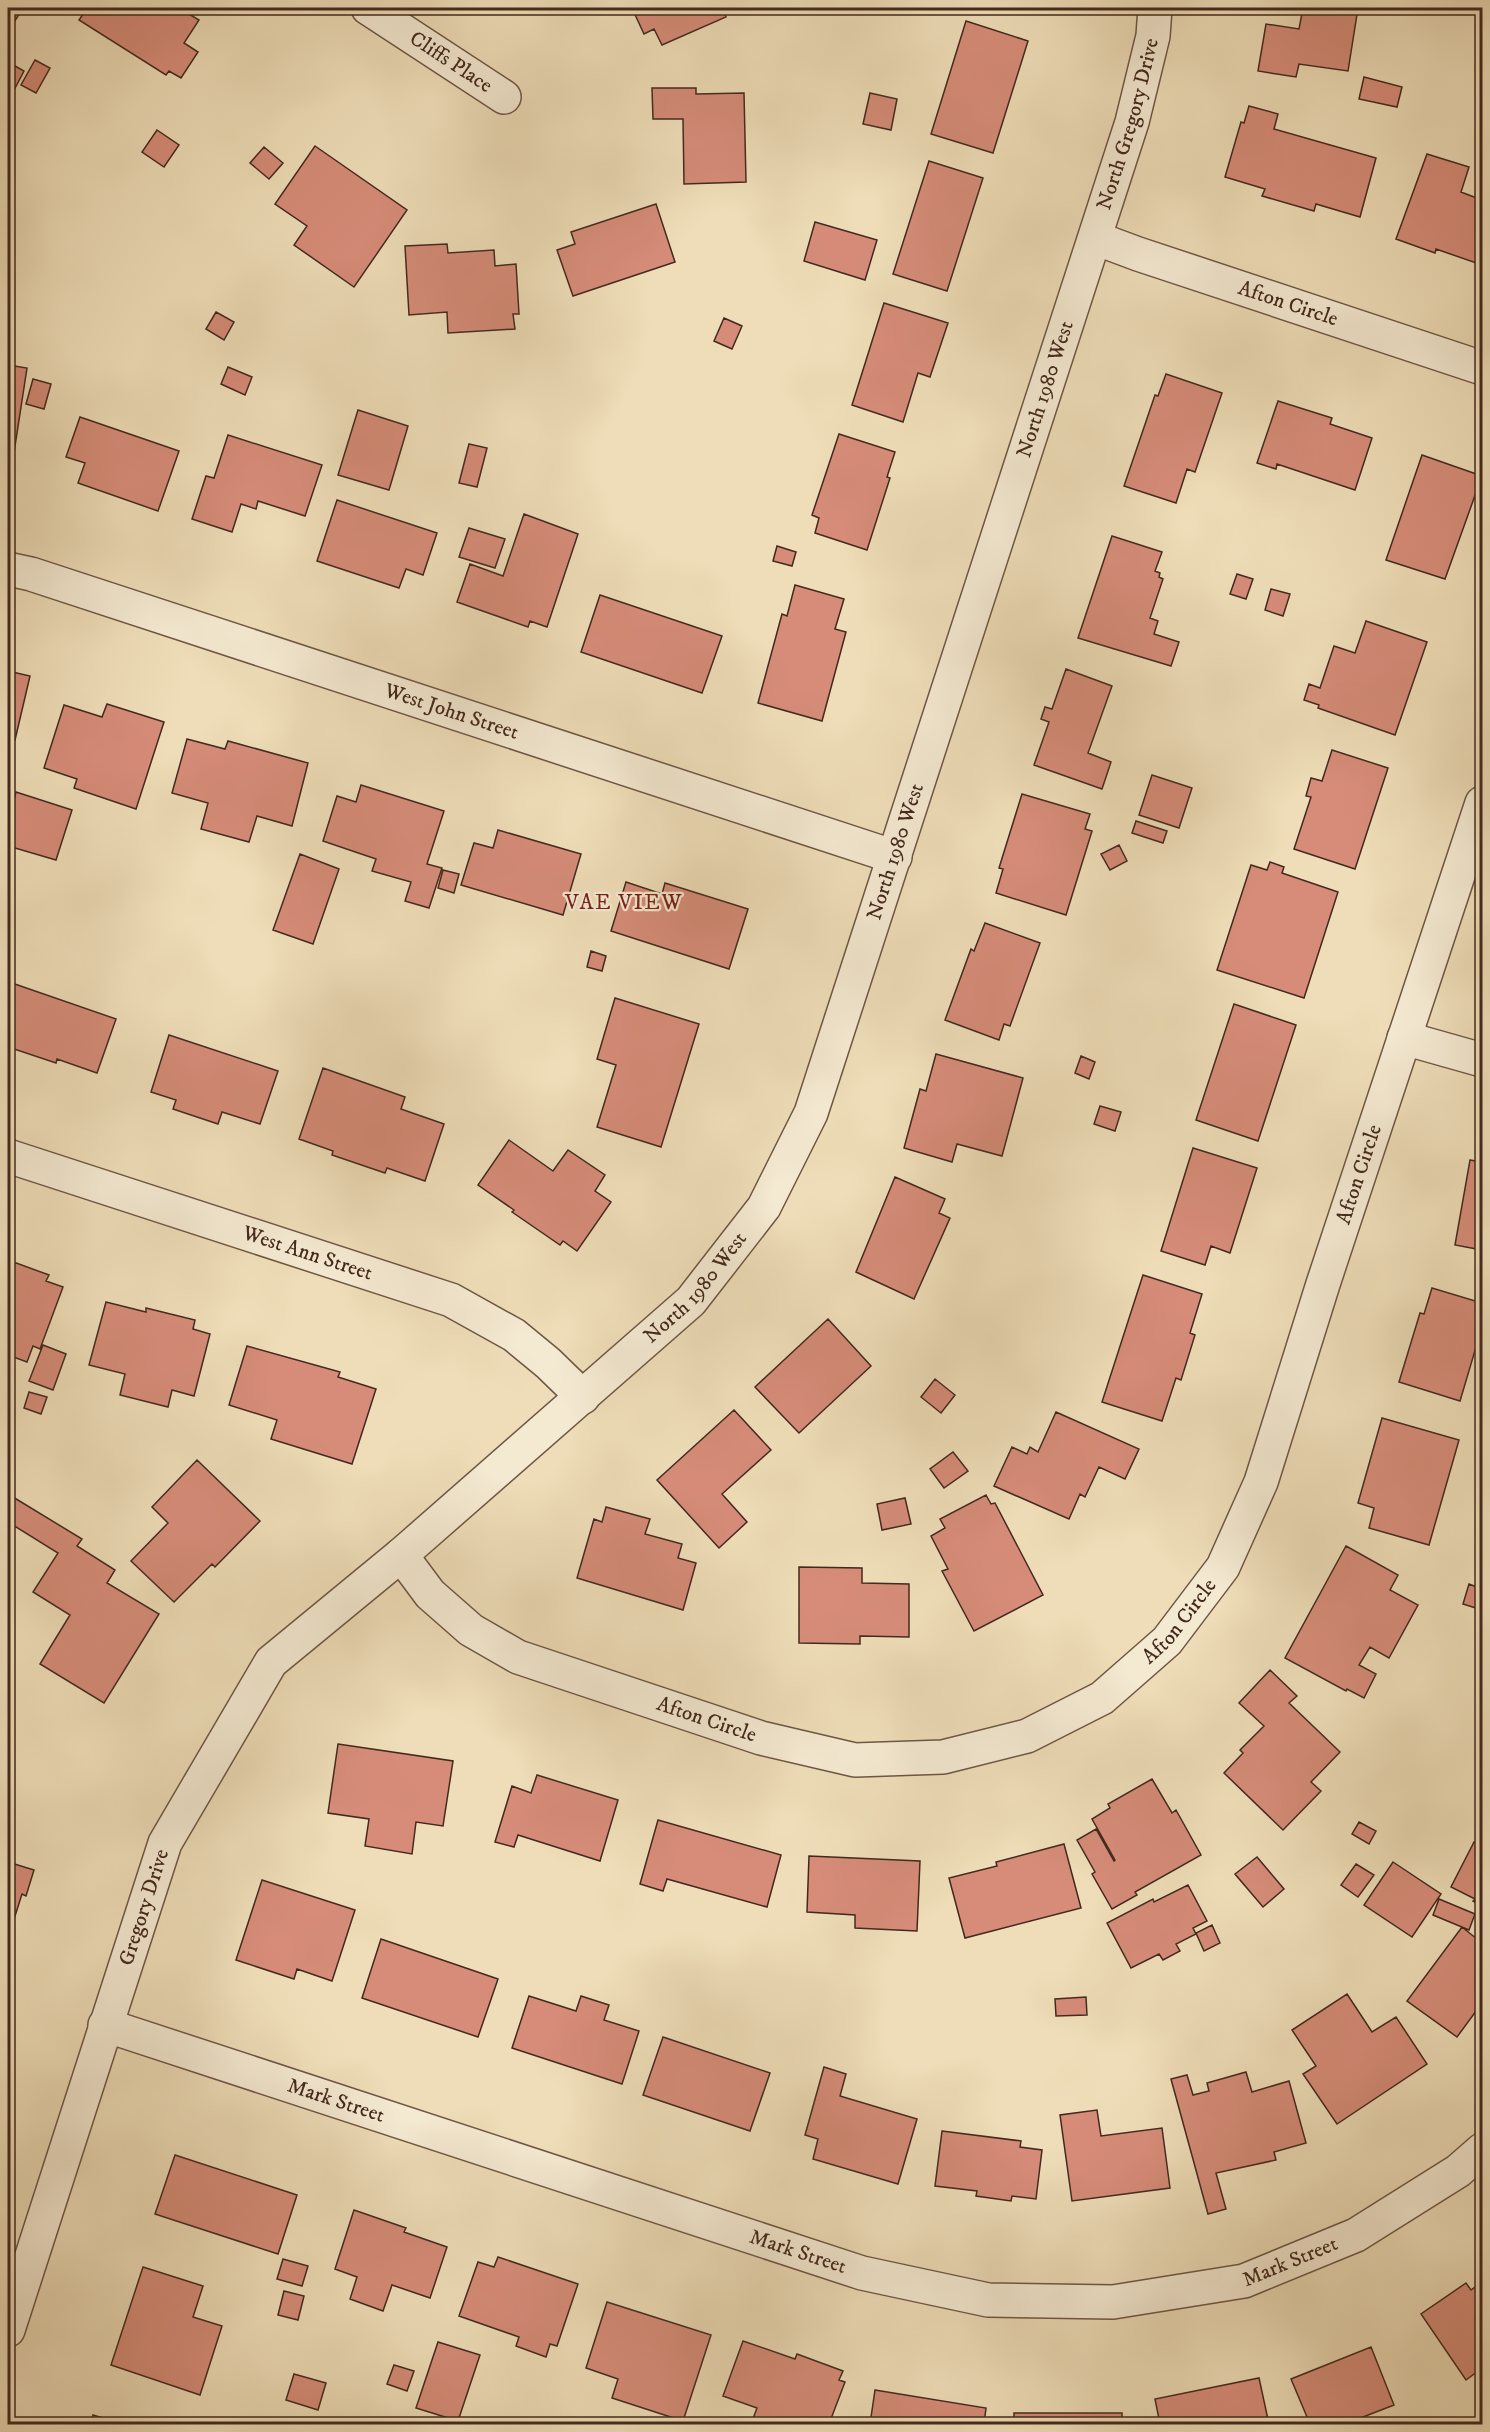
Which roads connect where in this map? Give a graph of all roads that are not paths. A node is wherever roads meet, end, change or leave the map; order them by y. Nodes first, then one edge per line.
1 (368, 8) edge
2 (1155, 8) edge
3 (504, 97) dead end
4 (1095, 238) junction
5 (1482, 368) edge
6 (8, 569) edge
7 (1482, 803) edge
8 (895, 857) junction
9 (1404, 1038) junction
10 (1482, 1060) edge
11 (8, 1156) edge
12 (583, 1396) junction
13 (400, 1555) junction
14 (105, 2025) junction
15 (1482, 2150) edge
16 (16, 2276) edge
17 (8, 2330) edge

1 - 3 street, Cliffs Place
2 - 4 street, North Gregory Drive
4 - 5 street, Afton Circle
4 - 8 street, North 1980 West
6 - 8 street, West John Street
7 - 9 street, Afton Circle
8 - 12 street, North 1980 West
9 - 10 street
9 - 13 street, Afton Circle
11 - 12 street, West Ann Street
12 - 13 street, North 1980 West
13 - 14 street, Gregory Drive
14 - 15 street, Mark Street
14 - 16 street, Gregory Drive
16 - 17 street, Gregory Drive

